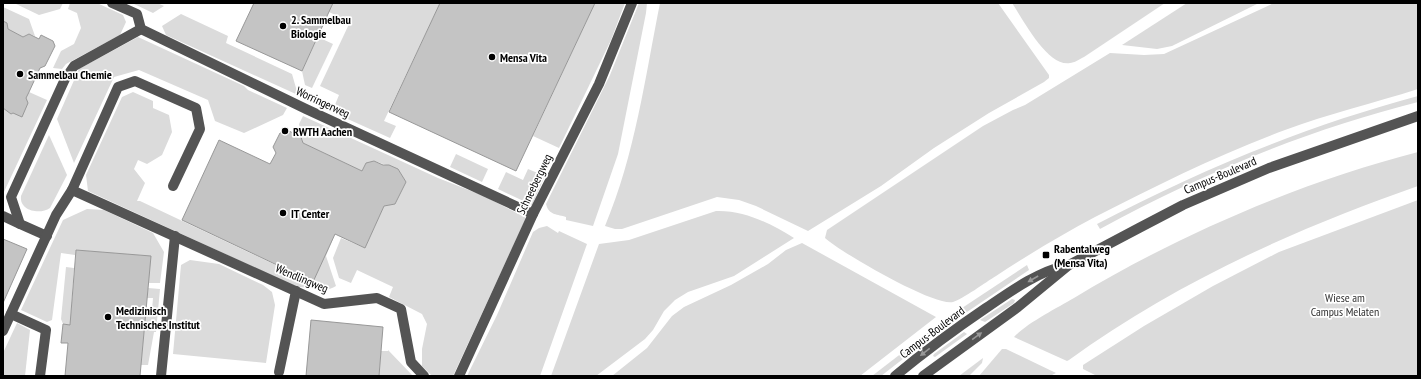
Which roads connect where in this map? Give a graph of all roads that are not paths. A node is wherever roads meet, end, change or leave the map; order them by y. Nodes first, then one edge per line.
1 (112, 3) edge
2 (632, 3) edge
3 (141, 29) junction
4 (1418, 116) edge
5 (1418, 123) edge
6 (1388, 127) junction
7 (174, 186) dead end
8 (72, 190) junction
9 (533, 214) junction
10 (3, 216) edge
11 (20, 224) junction
12 (47, 236) junction
13 (175, 236) junction
14 (1069, 265) junction
15 (296, 291) junction
16 (11, 314) junction
17 (3, 331) edge
18 (279, 372) dead end
19 (40, 376) edge
20 (161, 376) edge
21 (424, 376) edge
22 (459, 376) edge
23 (895, 376) edge
24 (923, 376) edge

1 - 3 street
2 - 9 street, Schneebergweg
3 - 9 street, Worringerweg
3 - 11 street
4 - 6 street, Campus-Boulevard
5 - 6 street, Campus-Boulevard
6 - 14 street, Campus-Boulevard
7 - 8 street
8 - 12 street
8 - 13 street, Wendlingweg
9 - 22 street, Schneebergweg
10 - 11 street
11 - 12 street
12 - 16 street
13 - 15 street, Wendlingweg
13 - 20 street
14 -> 23 street, Campus-Boulevard
24 -> 14 street, Campus-Boulevard
15 - 18 street
15 - 21 street, Wendlingweg
16 - 17 street
16 - 19 street

